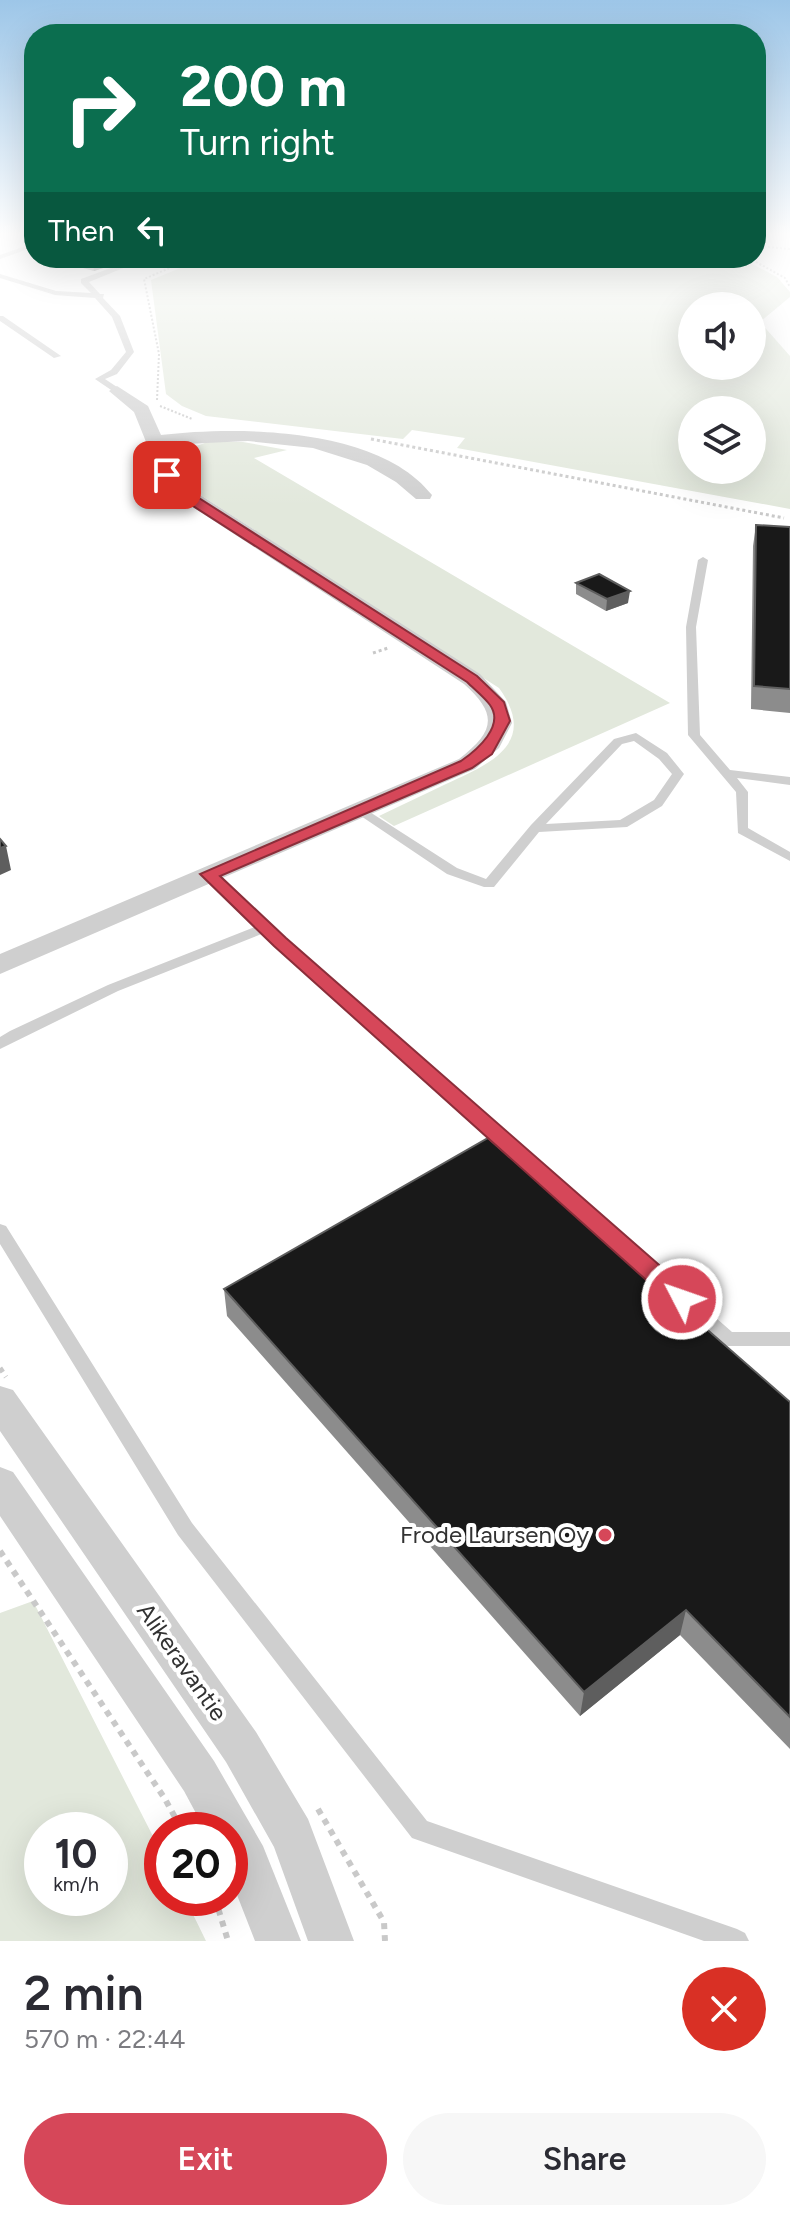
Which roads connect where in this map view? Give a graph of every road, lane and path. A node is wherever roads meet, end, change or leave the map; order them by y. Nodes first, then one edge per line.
1 (11, 326) edge
2 (120, 326) edge
3 (154, 326) edge
4 (57, 356) dead end
5 (117, 391) joint
6 (200, 423) dead end
7 (372, 439) dead end
8 (154, 441) junction
9 (423, 495) dead end
10 (784, 518) dead end
11 (703, 560) dead end
12 (378, 639) dead end
13 (373, 653) dead end
14 (727, 773) junction
15 (790, 781) edge
16 (358, 810) junction
17 (535, 828) junction
18 (790, 857) edge
19 (209, 874) junction
20 (265, 928) junction
21 (0, 965) edge
22 (0, 1044) edge
23 (0, 1230) edge
24 (790, 1339) edge
25 (0, 1401) edge
26 (0, 1484) edge
27 (0, 1551) edge
28 (172, 1812) edge
29 (220, 1812) edge
30 (248, 1865) edge
31 (220, 1916) edge
32 (228, 1941) edge
33 (278, 1941) edge
34 (331, 1941) edge
35 (737, 1941) edge

1 - 4 lane
2 - 5 lane
3 - 6 path
5 - 8 street
7 - 10 path
8 - 9 street
8 - 16 street
11 - 14 lane
12 - 13 path
14 - 15 lane
14 - 18 lane
16 - 17 lane
16 - 19 street
17 - 17 lane
19 - 20 lane
19 - 21 street
20 - 22 lane
20 - 24 lane
23 - 35 lane
25 - 34 street, Alikeravantie
26 - 29 street
27 - 28 path
30 - 33 street
31 - 32 path

